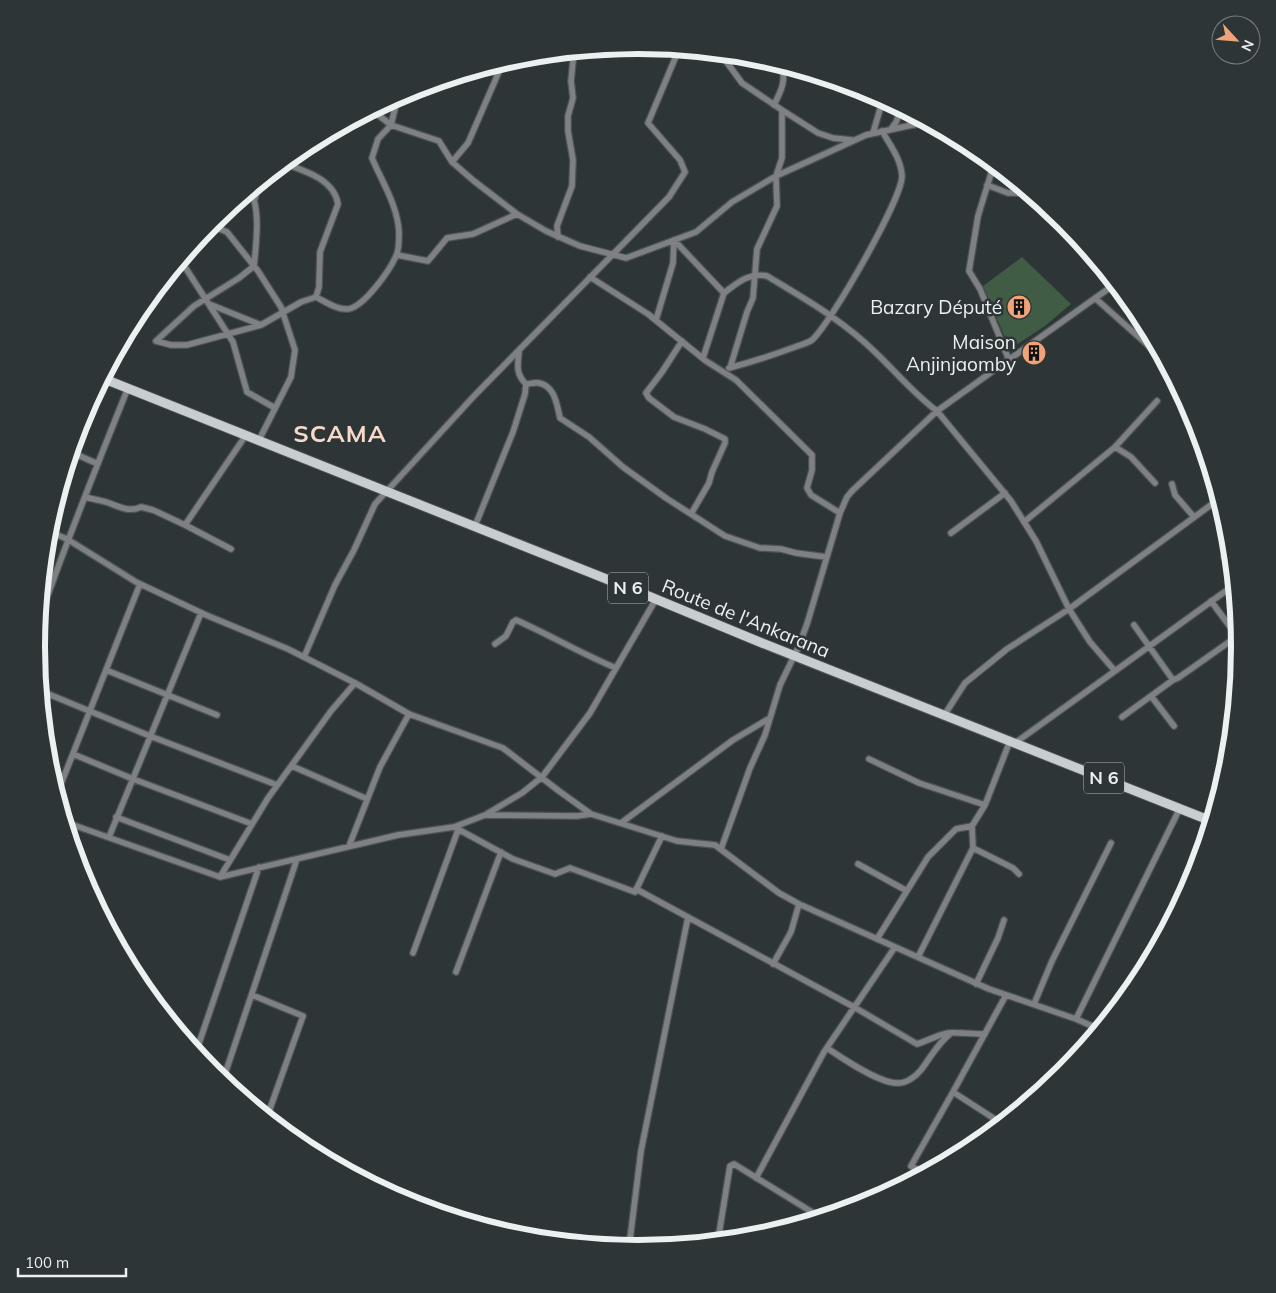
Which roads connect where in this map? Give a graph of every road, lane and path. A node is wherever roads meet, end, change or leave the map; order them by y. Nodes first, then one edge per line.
1 (676, 55) edge
2 (573, 58) edge
3 (725, 61) edge
4 (499, 70) edge
5 (784, 72) edge
6 (774, 105) junction
7 (396, 106) edge
8 (881, 106) edge
9 (782, 110) junction
10 (377, 114) edge
11 (899, 115) edge
12 (917, 124) edge
13 (391, 125) junction
14 (891, 129) junction
15 (882, 131) junction
16 (873, 133) junction
17 (854, 141) junction
18 (452, 162) junction
19 (291, 166) edge
20 (992, 171) edge
21 (776, 176) junction
22 (988, 185) junction
23 (256, 193) edge
24 (1020, 194) edge
25 (255, 198) joint
26 (517, 214) junction
27 (218, 228) edge
28 (558, 237) junction
29 (674, 240) junction
30 (398, 254) junction
31 (612, 255) junction
32 (184, 265) edge
33 (254, 266) junction
34 (754, 275) junction
35 (590, 277) junction
36 (1109, 288) edge
37 (724, 293) junction
38 (316, 297) junction
39 (205, 298) junction
40 (1095, 298) junction
41 (209, 304) junction
42 (282, 312) junction
43 (831, 315) junction
44 (656, 320) junction
45 (261, 325) junction
46 (228, 334) junction
47 (682, 341) junction
48 (1150, 347) edge
49 (518, 351) junction
50 (703, 358) junction
51 (1009, 360) junction
52 (730, 368) junction
53 (721, 370) junction
54 (108, 380) edge
55 (526, 384) junction
56 (128, 388) junction
57 (1157, 401) dead end
58 (275, 408) junction
59 (937, 411) junction
60 (246, 435) junction
61 (259, 440) junction
62 (1115, 447) junction
63 (77, 454) edge
64 (98, 464) junction
65 (1155, 483) dead end
66 (1172, 484) dead end
67 (386, 491) junction
68 (1005, 494) junction
69 (86, 498) junction
70 (1213, 503) edge
71 (840, 513) junction
72 (691, 514) junction
73 (1194, 517) junction
74 (1024, 522) junction
75 (185, 525) junction
76 (475, 526) junction
77 (56, 534) edge
78 (951, 534) dead end
79 (67, 539) junction
80 (230, 549) dead end
81 (826, 557) junction
82 (140, 584) junction
83 (1228, 589) edge
84 (47, 596) edge
85 (656, 599) junction
86 (1211, 601) junction
87 (1069, 610) junction
88 (201, 612) junction
89 (1134, 625) dead end
90 (1230, 626) edge
91 (1231, 641) edge
92 (495, 644) dead end
93 (1149, 647) junction
94 (794, 655) junction
95 (304, 657) junction
96 (616, 668) junction
97 (106, 670) junction
98 (1115, 671) junction
99 (1173, 680) junction
100 (356, 683) junction
101 (47, 693) edge
102 (168, 694) junction
103 (1151, 696) junction
104 (90, 711) junction
105 (409, 714) junction
106 (945, 714) junction
107 (216, 715) dead end
108 (1122, 717) dead end
109 (770, 718) junction
110 (1174, 726) dead end
111 (150, 736) junction
112 (1013, 742) junction
113 (73, 754) junction
114 (869, 759) dead end
115 (292, 766) junction
116 (542, 777) junction
117 (133, 779) junction
118 (61, 784) edge
119 (277, 785) junction
120 (367, 799) junction
121 (985, 805) junction
122 (1180, 808) junction
123 (485, 814) junction
124 (591, 814) junction
125 (116, 817) junction
126 (1205, 819) edge
127 (621, 823) junction
128 (252, 824) junction
129 (72, 825) edge
130 (972, 826) junction
131 (456, 828) junction
132 (662, 836) junction
133 (109, 838) junction
134 (1111, 843) dead end
135 (349, 846) junction
136 (973, 848) junction
137 (721, 849) junction
138 (501, 852) junction
139 (297, 859) junction
140 (230, 860) junction
141 (858, 864) dead end
142 (259, 868) junction
143 (1019, 874) dead end
144 (220, 877) junction
145 (636, 889) junction
146 (907, 891) junction
147 (799, 904) junction
148 (688, 917) junction
149 (1004, 920) dead end
150 (876, 939) junction
151 (895, 947) junction
152 (413, 953) dead end
153 (918, 957) junction
154 (773, 964) junction
155 (456, 972) dead end
156 (976, 984) junction
157 (252, 995) junction
158 (1006, 995) junction
159 (1034, 1004) junction
160 (854, 1007) junction
161 (1076, 1019) junction
162 (1093, 1026) edge
163 (951, 1033) junction
164 (985, 1034) junction
165 (199, 1044) edge
166 (827, 1048) junction
167 (225, 1072) edge
168 (953, 1092) junction
169 (269, 1110) edge
170 (996, 1119) edge
171 (917, 1169) edge
172 (756, 1178) junction
173 (813, 1213) edge
174 (719, 1233) edge
175 (630, 1240) edge

1 - 31 street
2 - 28 street
3 - 6 street
4 - 18 street
5 - 6 street
6 - 9 street
7 - 13 street
8 - 16 street
9 - 17 street
9 - 21 street
10 - 13 street
11 - 14 street
12 - 14 street
13 - 18 street
13 - 30 street
14 - 15 street
15 - 16 street
15 - 43 street
16 - 17 street
17 - 21 street
18 - 26 street
19 - 38 street
20 - 22 street
21 - 29 street
21 - 34 street
22 - 24 street
22 - 51 street
23 - 25 street
25 - 33 street
26 - 28 street
26 - 30 street
27 - 33 street
28 - 31 street
29 - 31 street
29 - 37 street
29 - 44 street
30 - 38 street
31 - 35 street
32 - 39 street
33 - 39 street
33 - 42 street
34 - 37 street
34 - 43 street
34 - 52 street
35 - 44 street
35 - 49 street
36 - 40 street
37 - 50 street
38 - 42 street
39 - 41 street
39 - 46 street
40 - 48 street
40 - 51 street
41 - 45 street
41 - 46 street
42 - 45 street
42 - 58 street
43 - 52 street
43 - 59 street
44 - 47 street
45 - 46 street
46 - 58 street
47 - 50 street
47 - 72 street
49 - 55 street
49 - 67 street
50 - 53 street
51 - 59 street
52 - 53 street
53 - 71 street
54 - 56 main road, Route de l'Ankarana / N 6
55 - 72 street
55 - 76 street
56 - 60 main road, Route de l'Ankarana / N 6
56 - 64 street
57 - 62 street
58 - 61 street
59 - 68 street
59 - 71 street
60 - 61 main road, Route de l'Ankarana / N 6
60 - 75 street
61 - 67 main road, Route de l'Ankarana / N 6
62 - 65 street
62 - 74 street
63 - 64 street
64 - 69 street
66 - 73 street
67 - 76 main road, Route de l'Ankarana / N 6
67 - 95 street
68 - 74 street
68 - 78 street
69 - 75 street
69 - 79 street
70 - 73 street
71 - 81 street
72 - 81 street
73 - 87 street
74 - 87 street
75 - 80 street
76 - 85 main road, Route de l'Ankarana / N 6
77 - 79 street
79 - 82 street
79 - 84 street
81 - 94 street
82 - 88 street
82 - 97 street
83 - 86 street
85 - 94 main road, Route de l'Ankarana / N 6
85 - 96 street
86 - 90 street
86 - 93 street
87 - 98 street
87 - 106 street
88 - 95 street
88 - 102 street
89 - 93 street
91 - 99 street
92 - 96 street
93 - 98 street
93 - 99 street
94 - 106 main road, Route de l'Ankarana / N 6
94 - 109 street
95 - 100 street
96 - 116 street
97 - 102 street
97 - 104 street
98 - 112 street
99 - 103 street
100 - 105 street
100 - 115 street
101 - 104 street
102 - 107 street
102 - 111 street
103 - 108 street
103 - 110 street
104 - 111 street
104 - 113 street
105 - 116 street
105 - 120 street
106 - 112 main road, Route de l'Ankarana / N 6
109 - 127 street
109 - 137 street
111 - 117 street
111 - 119 street
112 - 121 street
112 - 122 main road, Route de l'Ankarana / N 6
113 - 117 street
113 - 118 street
114 - 121 street
115 - 119 street
115 - 120 street
116 - 123 street
116 - 124 street
117 - 125 street
117 - 128 street
119 - 128 street
120 - 135 street
121 - 130 street
122 - 126 main road, Route de l'Ankarana / N 6
122 - 161 street
123 - 124 street
123 - 131 street
124 - 127 street
125 - 133 street
125 - 140 street
127 - 132 street
128 - 140 street
129 - 133 street
130 - 136 street
130 - 146 street
131 - 135 street
131 - 138 street
131 - 152 street
132 - 137 street
132 - 145 street
133 - 144 street
134 - 159 street
135 - 139 street
136 - 143 street
136 - 153 street
137 - 147 street
138 - 145 street
138 - 155 street
139 - 142 street
139 - 157 street
140 - 144 street
141 - 146 street
142 - 144 street
142 - 165 street
145 - 148 street
146 - 150 street
147 - 150 street
147 - 154 street
148 - 154 street
148 - 175 street
149 - 156 street
150 - 151 street
151 - 153 street
151 - 160 street
153 - 156 street
154 - 160 street
156 - 158 street
157 - 167 street
157 - 169 street
158 - 159 street
158 - 164 street
159 - 161 street
160 - 163 street
160 - 166 street
161 - 162 street
163 - 164 street
163 - 166 street
164 - 168 street
166 - 172 street
168 - 170 street
168 - 171 street
172 - 173 street
172 - 174 street

